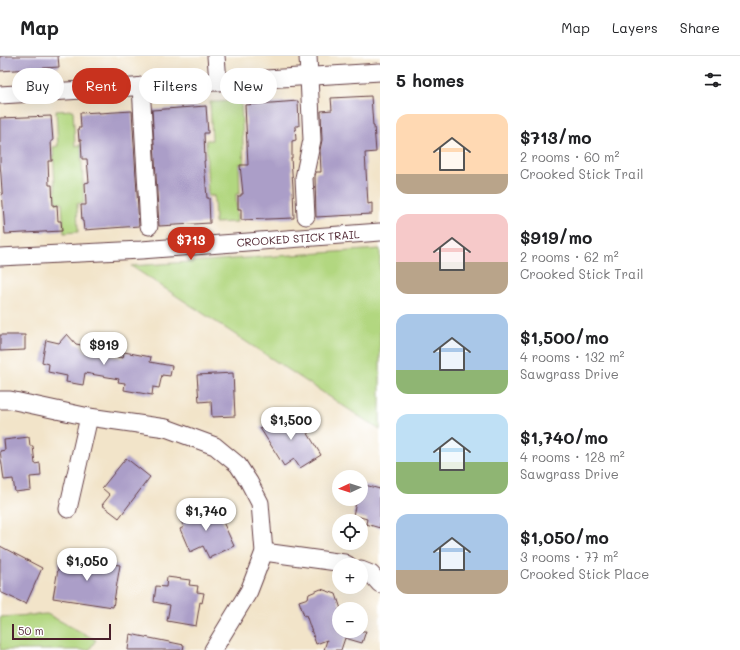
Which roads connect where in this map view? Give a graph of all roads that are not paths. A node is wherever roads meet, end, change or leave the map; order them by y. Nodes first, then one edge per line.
1 (216, 56) edge
2 (308, 56) edge
3 (380, 72) edge
4 (309, 77) junction
5 (212, 82) edge
6 (218, 82) junction
7 (139, 86) edge
8 (0, 95) edge
9 (142, 104) edge
10 (306, 216) dead end
11 (149, 226) dead end
12 (380, 232) edge
13 (0, 258) edge
14 (0, 400) edge
15 (89, 417) junction
16 (68, 509) dead end
17 (264, 552) junction
18 (332, 561) edge
19 (368, 573) edge
20 (380, 584) edge
21 (213, 650) edge

1 - 6 street
2 - 4 street
3 - 4 street
4 - 6 street
4 - 10 street
5 - 6 street
7 - 8 street
9 - 11 street
12 - 13 street, CROOKED STICK TRAIL
14 - 15 street
15 - 16 street
15 - 17 street
17 - 18 street
17 - 21 street
19 - 20 street

